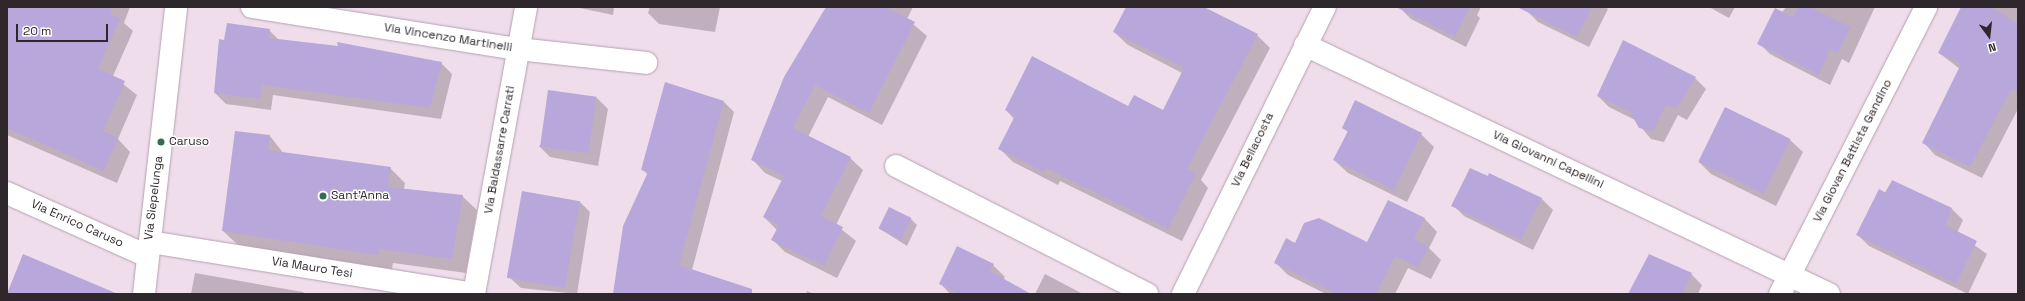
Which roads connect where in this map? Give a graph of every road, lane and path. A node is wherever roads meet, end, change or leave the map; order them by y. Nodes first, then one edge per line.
1 (176, 7) edge
2 (252, 7) edge
3 (526, 7) edge
4 (1324, 7) edge
5 (1926, 7) edge
6 (1305, 45) junction
7 (518, 49) junction
8 (646, 62) dead end
9 (896, 166) dead end
10 (7, 193) edge
11 (148, 249) junction
12 (1785, 285) edge
13 (144, 294) edge
14 (474, 294) edge
15 (1147, 294) edge
16 (1182, 294) edge
17 (1830, 294) edge

1 - 11 street, Via Siepelunga
2 - 7 street, Via Vincenzo Martinelli
3 - 7 street, Via Baldassarre Carrati
4 - 6 street, Via Bellacosta
5 - 12 street, Via Giovan Battista Gandino
6 - 12 street, Via Giovanni Capellini
6 - 16 street, Via Bellacosta
7 - 8 street, Via Vincenzo Martinelli
7 - 14 street, Via Baldassarre Carrati
9 - 15 street
10 - 11 street, Via Enrico Caruso
11 - 13 street, Via Siepelunga
11 - 14 street, Via Mauro Tesi
12 - 17 street, Via Giovanni Capellini

